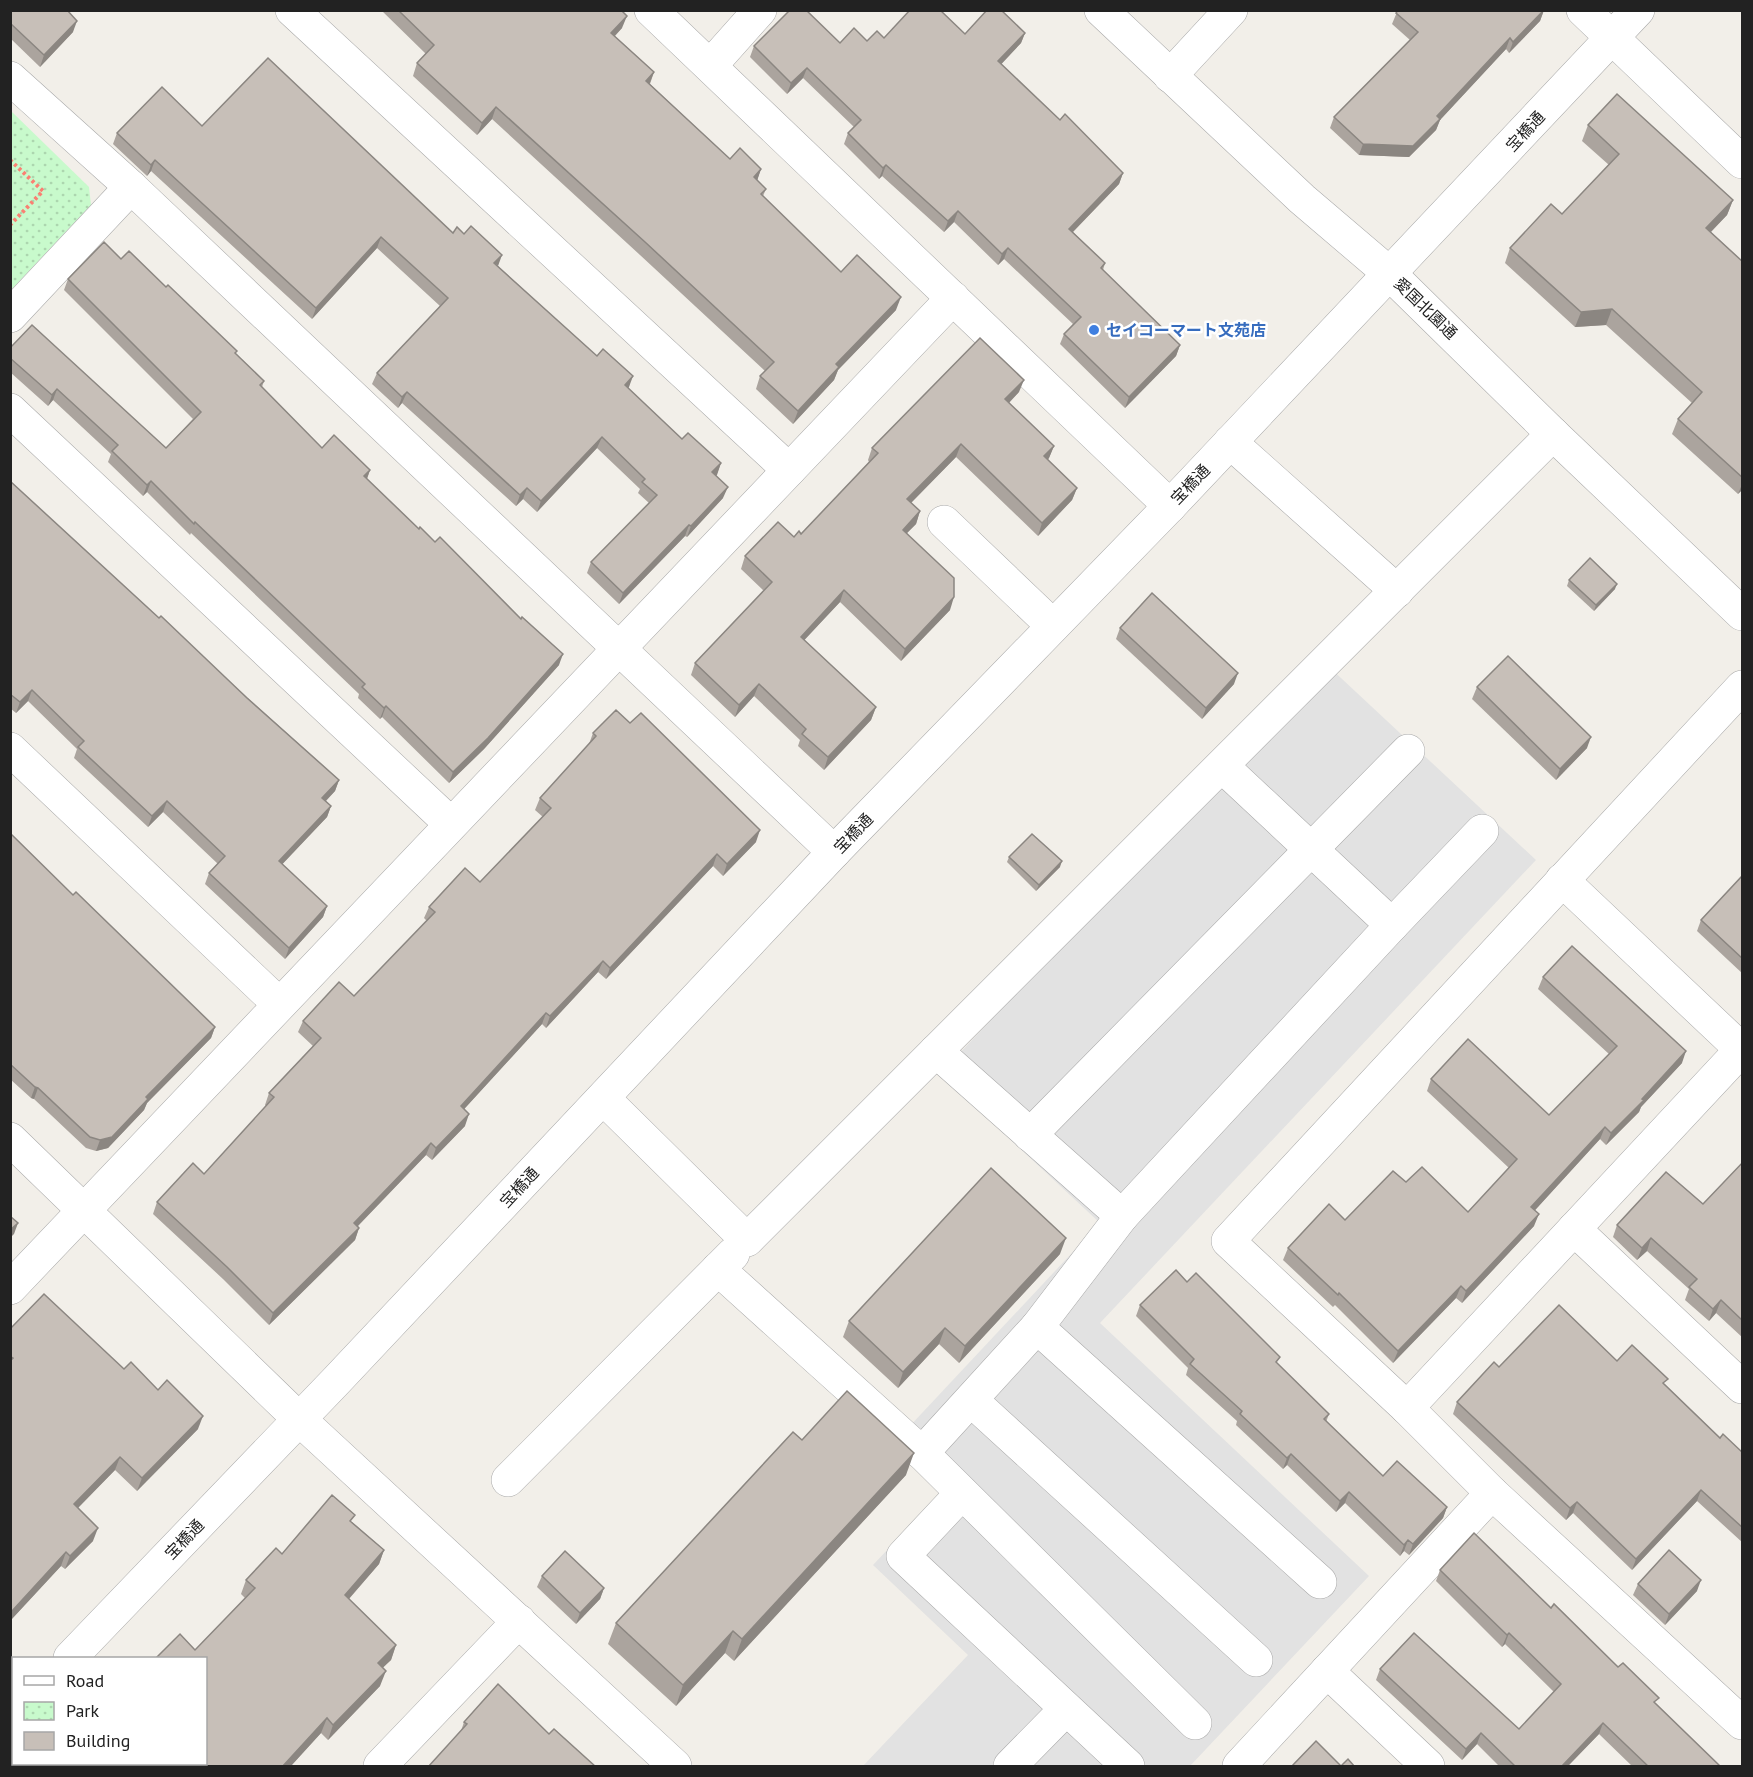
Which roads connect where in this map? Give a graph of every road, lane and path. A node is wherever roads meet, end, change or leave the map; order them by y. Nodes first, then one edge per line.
1 (292, 10) edge
2 (651, 10) edge
3 (760, 10) edge
4 (1101, 10) edge
5 (1231, 10) edge
6 (1583, 10) edge
7 (1638, 10) edge
8 (1612, 38) junction
9 (711, 65) junction
10 (1170, 76) junction
11 (10, 78) edge
12 (10, 160) edge
13 (1743, 162) edge
14 (131, 187) junction
15 (10, 225) edge
16 (1390, 274) junction
17 (953, 298) junction
18 (10, 316) edge
19 (10, 410) edge
20 (1553, 434) junction
21 (1230, 442) junction
22 (789, 470) junction
23 (1170, 506) junction
24 (944, 522) dead end
25 (1397, 591) junction
26 (1743, 614) edge
27 (1053, 626) junction
28 (618, 649) junction
29 (1743, 687) edge
30 (10, 749) edge
31 (1408, 751) dead end
32 (1222, 766) junction
33 (451, 824) junction
34 (1482, 831) dead end
35 (1311, 849) junction
36 (834, 852) junction
37 (1562, 880) junction
38 (1392, 925) junction
39 (279, 1004) junction
40 (1742, 1049) edge
41 (936, 1051) junction
42 (603, 1098) junction
43 (1030, 1135) junction
44 (10, 1139) edge
45 (83, 1210) junction
46 (1122, 1216) junction
47 (1574, 1229) junction
48 (747, 1240) junction
49 (718, 1269) junction
50 (10, 1288) edge
51 (1037, 1327) junction
52 (1743, 1387) edge
53 (971, 1400) junction
54 (1407, 1408) junction
55 (299, 1419) junction
56 (922, 1453) junction
57 (508, 1480) dead end
58 (962, 1493) junction
59 (1492, 1493) junction
60 (1320, 1582) dead end
61 (519, 1621) junction
62 (72, 1657) edge
63 (1256, 1660) dead end
64 (1327, 1671) junction
65 (1066, 1709) junction
66 (1195, 1723) dead end
67 (1743, 1723) edge
68 (380, 1767) edge
69 (675, 1767) edge
70 (1010, 1767) edge
71 (1128, 1767) edge
72 (1239, 1767) edge
73 (1428, 1767) edge

1 - 22 street
2 - 9 street
3 - 9 street
4 - 10 street, 愛国北園通
5 - 10 street
6 - 8 street
7 - 8 street, 宝橋通
8 - 13 street
8 - 16 street, 宝橋通
9 - 17 street
10 - 16 street, 愛国北園通
11 - 14 street
12 - 15 path
14 - 18 street
14 - 28 street
16 - 20 street, 愛国北園通
16 - 21 street, 宝橋通
17 - 22 street
17 - 23 street
19 - 33 street
20 - 25 street
20 - 26 street, 愛国北園通
21 - 23 street, 宝橋通
21 - 25 street
22 - 28 street
23 - 27 street, 宝橋通
24 - 27 street
25 - 32 street
27 - 36 street, 宝橋通
28 - 33 street
28 - 36 street
29 - 37 street
30 - 39 street
31 - 35 street
32 - 35 street
32 - 41 street
33 - 39 street
34 - 38 street
35 - 38 street
35 - 43 street
36 - 42 street, 宝橋通
37 - 40 street
37 - 54 street
38 - 46 street
39 - 45 street
40 - 47 street
41 - 43 street
41 - 48 street
42 - 48 street
42 - 55 street, 宝橋通
43 - 46 street
44 - 45 street
45 - 50 street
45 - 55 street
46 - 51 street
47 - 52 street
47 - 54 street
48 - 49 street
49 - 56 street
49 - 57 street
51 - 53 street
51 - 60 street
53 - 56 street
53 - 63 street
54 - 59 street
55 - 61 street
55 - 62 street, 宝橋通
56 - 58 street
58 - 65 street
58 - 66 street
59 - 64 street
59 - 67 street
61 - 68 street
61 - 69 street
64 - 72 street
64 - 73 street
65 - 70 street
65 - 71 street

